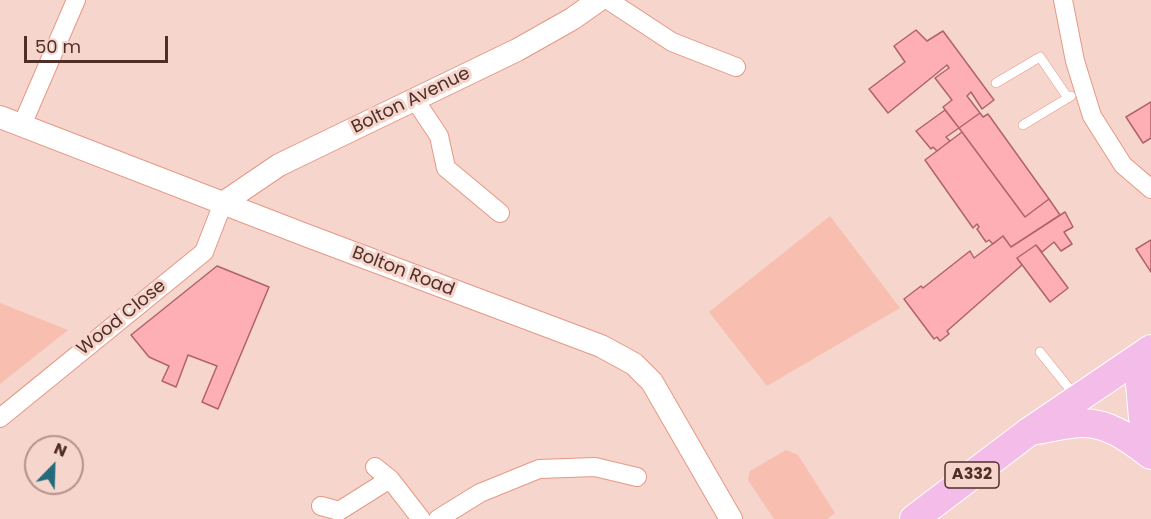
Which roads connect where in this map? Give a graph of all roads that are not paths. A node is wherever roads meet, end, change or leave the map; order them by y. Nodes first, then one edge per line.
1 (76, 0) edge
2 (599, 0) edge
3 (608, 0) edge
4 (1063, 0) edge
5 (736, 67) dead end
6 (996, 84) dead end
7 (1076, 93) junction
8 (415, 100) junction
9 (0, 117) edge
10 (22, 125) junction
11 (1023, 125) dead end
12 (1148, 182) edge
13 (223, 203) junction
14 (500, 213) dead end
15 (1151, 349) edge
16 (1040, 352) dead end
17 (1151, 362) edge
18 (1077, 399) junction
19 (0, 418) edge
20 (1030, 431) junction
21 (1151, 436) edge
22 (1151, 455) edge
23 (375, 467) dead end
24 (637, 477) dead end
25 (390, 479) junction
26 (321, 506) dead end
27 (421, 519) edge
28 (438, 519) edge
29 (731, 519) edge
30 (914, 519) edge

1 - 10 street
2 - 8 street, Bolton Avenue
3 - 5 street
4 - 7 street
6 - 7 lane
7 - 11 lane
7 - 12 street
8 - 13 street, Bolton Avenue
8 - 14 street
9 - 10 street, Bolton Road
10 - 13 street, Bolton Road
13 - 19 street, Wood Close
13 - 29 street, Bolton Road
15 - 18 main road, A332
16 - 18 lane
17 - 21 main road
18 - 20 main road, A332
20 - 22 main road, A332
20 - 30 main road, A332
23 - 25 street
24 - 28 street
25 - 26 street
25 - 27 street

